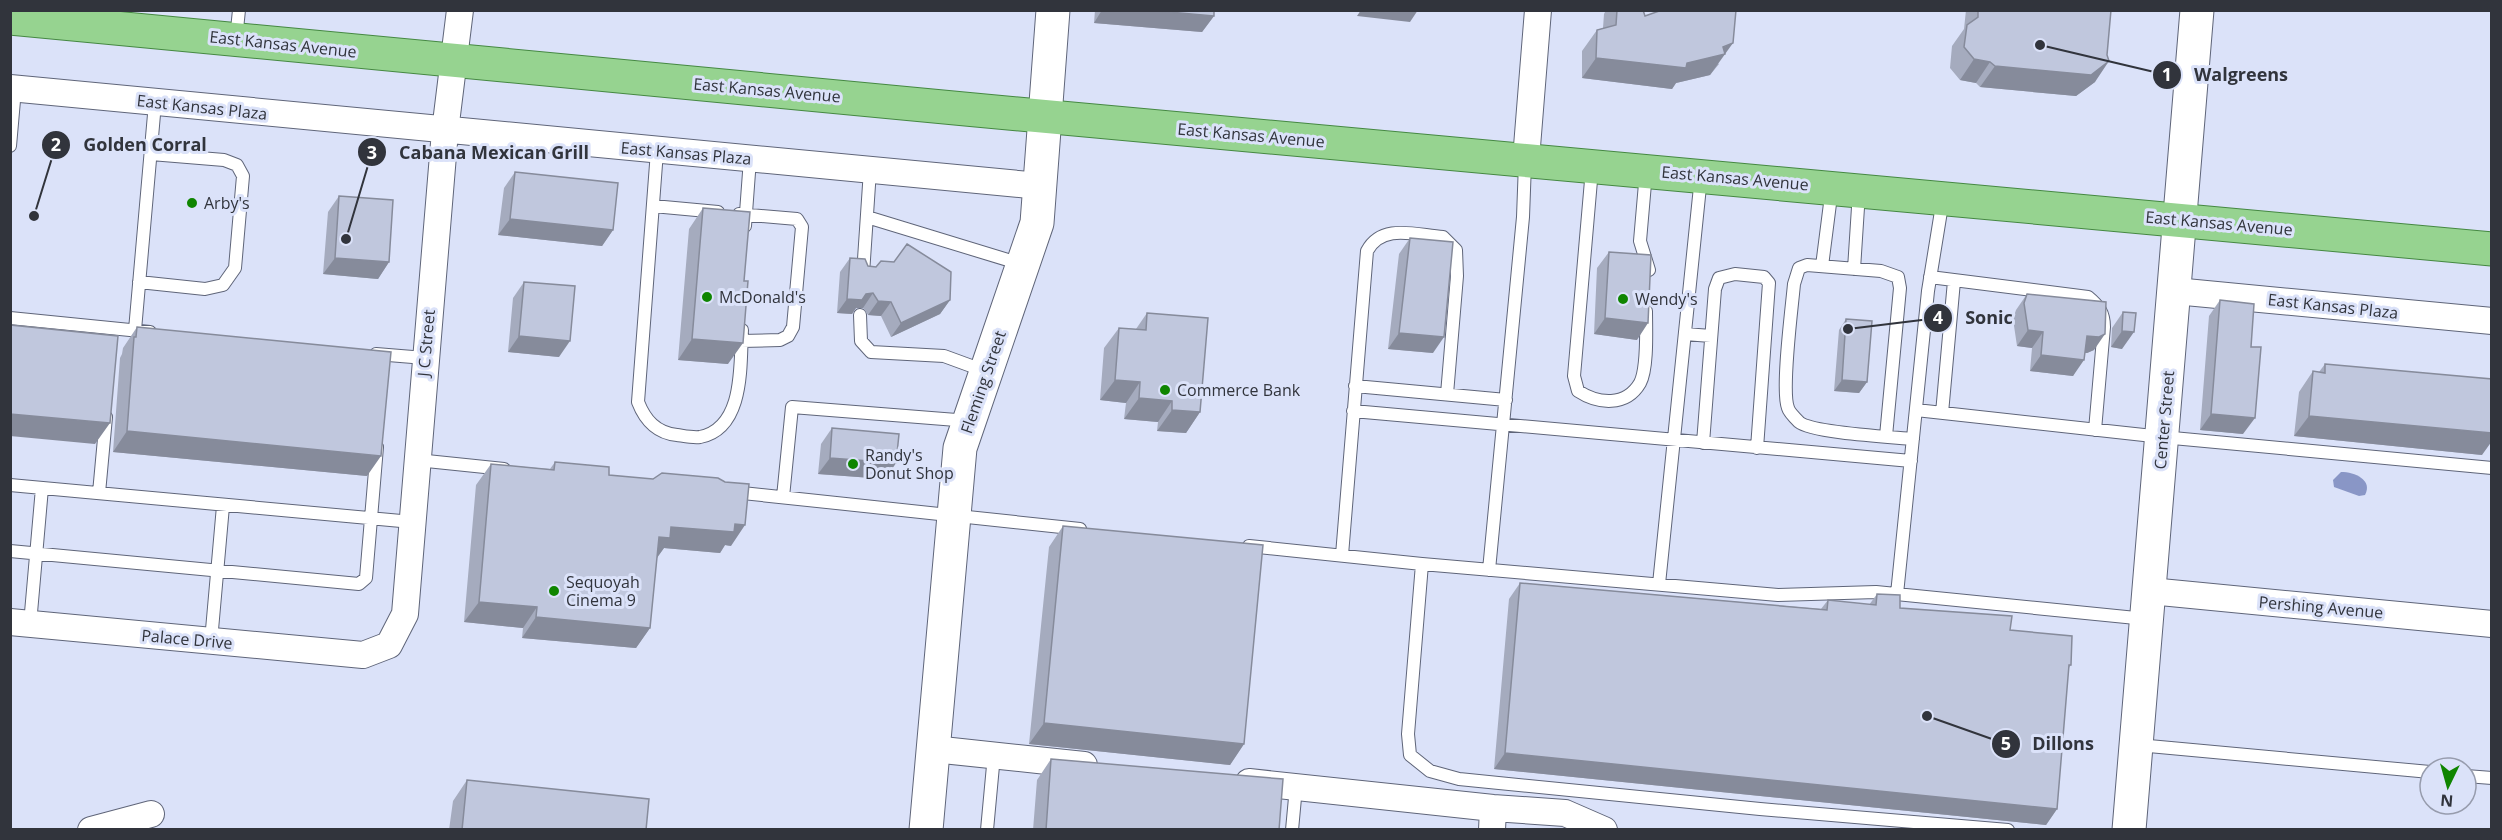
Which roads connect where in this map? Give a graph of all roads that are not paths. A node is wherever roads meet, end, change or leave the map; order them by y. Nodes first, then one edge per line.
1 (460, 10) edge
2 (1053, 10) edge
3 (1538, 10) edge
4 (2197, 10) edge
5 (10, 18) edge
6 (238, 25) edge
7 (455, 61) junction
8 (13, 88) edge
9 (155, 103) junction
10 (1044, 117) junction
11 (11, 126) edge
12 (445, 131) junction
13 (10, 146) edge
14 (657, 151) junction
15 (151, 154) junction
16 (750, 159) junction
17 (1526, 159) junction
18 (1592, 165) junction
19 (870, 170) junction
20 (1646, 170) junction
21 (1701, 175) junction
22 (1040, 186) junction
23 (1845, 189) junction
24 (1943, 198) junction
25 (653, 206) junction
26 (746, 214) junction
27 (867, 217) junction
28 (2181, 220) junction
29 (744, 243) edge
30 (2492, 249) edge
31 (1023, 265) junction
32 (1822, 266) junction
33 (1854, 269) junction
34 (863, 274) edge
35 (1930, 277) junction
36 (1648, 280) edge
37 (1954, 280) junction
38 (139, 282) junction
39 (2175, 291) junction
40 (1647, 302) edge
41 (860, 315) edge
42 (10, 318) edge
43 (743, 319) edge
44 (2492, 321) edge
45 (135, 330) junction
46 (159, 333) edge
47 (1685, 334) junction
48 (1711, 336) junction
49 (741, 341) junction
50 (362, 352) edge
51 (425, 358) junction
52 (987, 371) junction
53 (1355, 386) junction
54 (1448, 394) junction
55 (108, 399) edge
56 (1506, 400) junction
57 (1916, 410) junction
58 (1353, 411) junction
59 (1942, 413) junction
60 (970, 421) junction
61 (1503, 425) junction
62 (2095, 430) junction
63 (378, 436) edge
64 (1886, 436) junction
65 (2162, 437) junction
66 (1913, 439) junction
67 (1674, 441) junction
68 (1703, 443) junction
69 (1757, 448) junction
70 (417, 460) junction
71 (1911, 461) junction
72 (2492, 468) edge
73 (512, 469) edge
74 (10, 484) edge
75 (42, 488) junction
76 (724, 491) edge
77 (99, 493) junction
78 (783, 497) junction
79 (223, 506) junction
80 (954, 516) junction
81 (371, 518) junction
82 (412, 522) junction
83 (1095, 530) edge
84 (1236, 545) edge
85 (10, 551) edge
86 (36, 554) junction
87 (1342, 555) junction
88 (1422, 564) junction
89 (1489, 570) junction
90 (217, 571) junction
91 (1659, 584) junction
92 (1897, 594) junction
93 (2148, 605) junction
94 (20, 623) edge
95 (2492, 624) edge
96 (211, 641) junction
97 (363, 656) joint
98 (2136, 745) junction
99 (933, 749) junction
100 (994, 755) junction
101 (1110, 767) edge
102 (2418, 771) edge
103 (1226, 780) edge
104 (1296, 787) junction
105 (151, 814) dead end
106 (1492, 819) edge
107 (91, 830) edge
108 (926, 830) edge
109 (987, 830) edge
110 (1292, 830) edge
111 (1604, 830) edge
112 (2008, 830) edge
113 (2129, 830) edge

1 - 7 street, J C Street
2 - 10 street, Fleming Street
3 - 17 street
4 - 28 street, Center Street
5 - 6 main road, East Kansas Avenue
6 - 7 main road, East Kansas Avenue
7 - 10 main road, East Kansas Avenue
7 - 12 street, J C Street
8 - 9 street, East Kansas Plaza
8 - 11 lane
9 - 12 street, East Kansas Plaza
9 - 15 lane
10 - 17 main road, East Kansas Avenue
10 - 22 street, Fleming Street
11 - 13 lane
12 - 14 street, East Kansas Plaza
12 - 51 street, J C Street
14 - 16 street, East Kansas Plaza
14 - 25 lane
15 - 38 lane
15 - 38 lane
16 - 19 street, East Kansas Plaza
16 - 26 lane
17 - 18 main road, East Kansas Avenue
17 - 56 lane
18 - 20 main road, East Kansas Avenue
18 - 40 lane
19 - 22 street, East Kansas Plaza
19 - 27 lane
20 - 21 main road, East Kansas Avenue
20 - 36 lane
21 - 23 main road, East Kansas Avenue
21 - 47 lane
22 - 31 street, Fleming Street
23 - 24 main road, East Kansas Avenue
23 - 32 lane
23 - 33 lane
24 - 28 main road, East Kansas Avenue
24 - 35 lane
25 - 26 lane
25 - 49 lane
26 - 29 lane
26 - 49 lane
27 - 31 lane
27 - 34 lane
28 - 30 main road, East Kansas Avenue
28 - 39 street, Center Street
31 - 52 street, Fleming Street
32 - 33 lane
32 - 64 lane
33 - 64 lane
35 - 37 lane
35 - 57 lane
37 - 59 lane
37 - 62 lane
38 - 45 lane
39 - 44 street, East Kansas Plaza
39 - 65 street, Center Street
41 - 52 lane
42 - 45 lane
43 - 49 lane
45 - 46 lane
47 - 48 lane
47 - 67 lane
48 - 68 lane
48 - 69 lane
50 - 51 lane
51 - 70 street, J C Street
52 - 60 street, Fleming Street
53 - 54 lane
53 - 54 lane
53 - 58 lane
54 - 56 lane
55 - 77 lane
56 - 61 lane
57 - 59 lane
57 - 66 lane
58 - 61 lane
58 - 87 lane
59 - 62 lane
60 - 78 lane
60 - 80 street, Fleming Street
61 - 67 lane
61 - 89 lane
62 - 65 lane
63 - 81 lane
64 - 66 lane
65 - 72 lane
65 - 93 street, Center Street
66 - 71 lane
67 - 68 lane
67 - 91 lane
68 - 69 lane
69 - 71 lane
70 - 73 lane
70 - 82 street, J C Street
71 - 92 lane
74 - 75 lane
75 - 77 lane
75 - 86 lane
76 - 78 lane
77 - 79 lane
78 - 80 lane
79 - 81 lane
79 - 90 lane
80 - 83 lane
80 - 99 street, Fleming Street
81 - 82 lane
81 - 90 lane
82 - 97 street, J C Street
84 - 87 lane
85 - 86 lane
86 - 90 lane
86 - 94 lane
87 - 88 lane
88 - 89 lane
88 - 112 lane
89 - 91 lane
90 - 96 lane
91 - 92 lane
92 - 93 lane
93 - 95 street, Pershing Avenue
93 - 98 street, Center Street
94 - 96 street, Palace Drive
96 - 97 street, Palace Drive
98 - 102 lane
98 - 113 street, Center Street
99 - 100 street
99 - 108 street, Fleming Street
100 - 101 street
100 - 109 lane
103 - 104 street
104 - 106 street
104 - 110 lane
105 - 107 street
106 - 111 street

